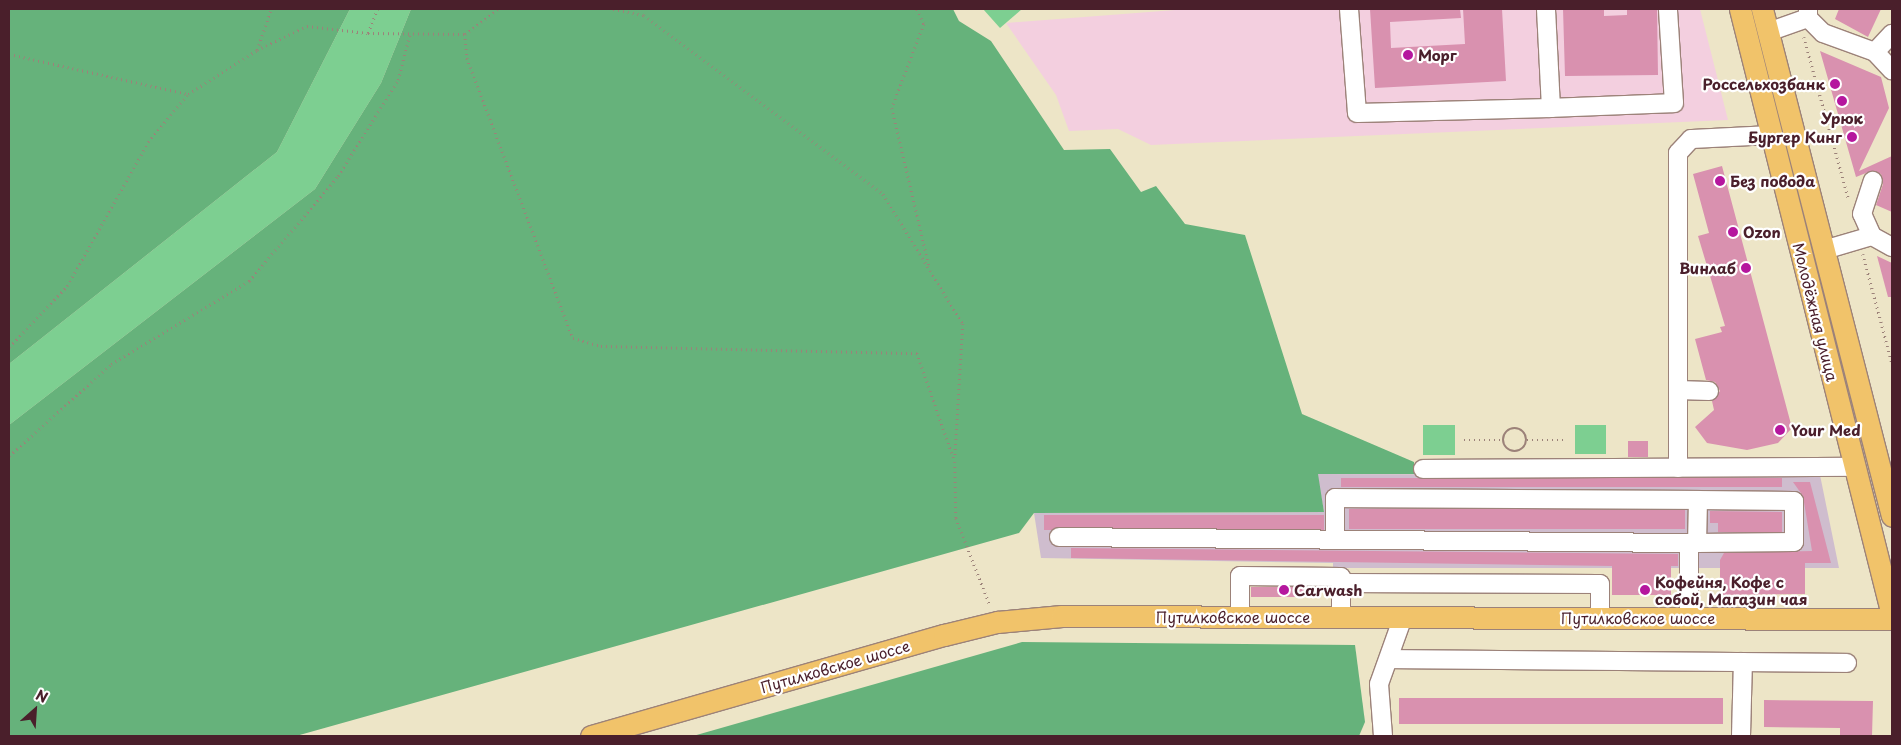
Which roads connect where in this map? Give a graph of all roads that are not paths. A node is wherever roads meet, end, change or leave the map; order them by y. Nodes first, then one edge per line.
1 (1349, 9) edge
2 (1546, 9) edge
3 (1668, 9) edge
4 (1740, 9) edge
5 (1762, 9) edge
6 (1805, 16) edge
7 (1768, 32) junction
8 (1892, 34) edge
9 (1875, 52) junction
10 (1892, 70) edge
11 (1551, 108) junction
12 (1772, 135) junction
13 (1873, 181) dead end
14 (1866, 238) junction
15 (1892, 247) edge
16 (1824, 250) junction
17 (1678, 390) junction
18 (1709, 391) dead end
19 (1855, 467) junction
20 (1678, 468) junction
21 (1423, 469) dead end
22 (1890, 495) edge
23 (1698, 500) junction
24 (1892, 516) edge
25 (1059, 537) dead end
26 (1335, 539) junction
27 (1693, 543) junction
28 (1341, 583) junction
29 (1892, 615) edge
30 (1240, 617) junction
31 (1341, 617) junction
32 (1403, 617) junction
33 (1600, 618) junction
34 (1689, 618) junction
35 (1892, 619) edge
36 (1391, 659) junction
37 (1743, 662) junction
38 (1846, 663) dead end
39 (590, 736) edge
40 (1383, 736) edge
41 (1742, 736) edge

1 - 11 lane
2 - 11 lane
3 - 11 lane
4 - 12 main road, Молодёжная улица
5 - 7 main road, Молодёжная улица
6 - 7 lane
6 - 9 lane
7 - 16 main road, Молодёжная улица
8 - 9 lane
9 - 10 lane
12 - 17 lane
12 - 19 main road, Молодёжная улица
13 - 14 lane
14 - 15 lane
14 - 16 lane
16 - 22 main road, Молодёжная улица
17 - 18 lane
17 - 20 lane
19 - 20 lane
19 - 29 main road, Молодёжная улица
20 - 21 lane
22 - 24 main road, Молодёжная улица
23 - 26 lane
23 - 27 lane
23 - 27 lane
25 - 26 lane
26 - 27 lane
27 - 34 lane
28 - 30 lane
28 - 31 lane
28 - 33 lane
30 - 31 main road, Путилковское шоссе
30 - 39 main road, Путилковское шоссе
31 - 32 main road, Путилковское шоссе
32 - 33 main road, Путилковское шоссе
32 - 36 lane
33 - 34 main road, Путилковское шоссе
34 - 35 main road, Путилковское шоссе
36 - 37 lane
36 - 40 lane
37 - 38 lane
37 - 41 lane

